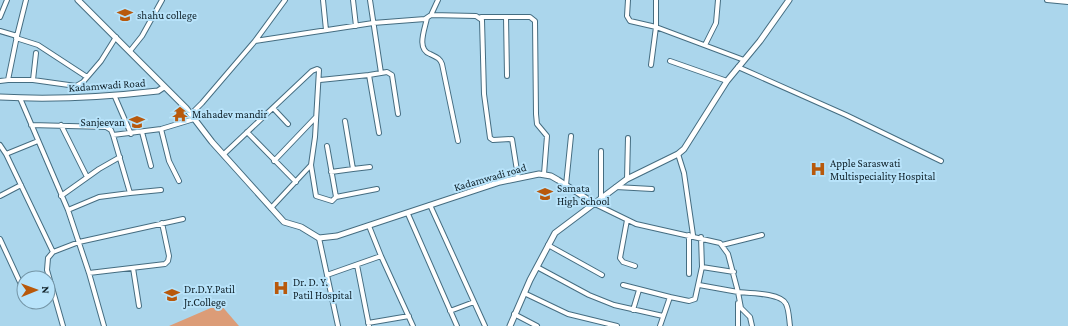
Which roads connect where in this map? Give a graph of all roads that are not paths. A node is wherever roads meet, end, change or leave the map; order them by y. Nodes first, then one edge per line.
1 (7, 0) edge
2 (26, 0) edge
3 (78, 0) edge
4 (162, 0) edge
5 (285, 0) edge
6 (323, 0) edge
7 (353, 0) edge
8 (370, 0) edge
9 (438, 0) edge
10 (628, 0) edge
11 (656, 0) edge
12 (718, 0) edge
13 (789, 0) edge
14 (1047, 0) edge
15 (1068, 2) edge
16 (0, 17) edge
17 (429, 17) junction
18 (506, 17) junction
19 (481, 18) junction
20 (373, 24) junction
21 (356, 26) junction
22 (656, 27) junction
23 (326, 30) junction
24 (0, 31) edge
25 (16, 37) junction
26 (116, 37) junction
27 (255, 41) junction
28 (705, 45) junction
29 (130, 51) junction
30 (36, 53) dead end
31 (744, 60) junction
32 (670, 61) dead end
33 (651, 65) dead end
34 (738, 67) junction
35 (381, 73) junction
36 (369, 74) junction
37 (507, 76) dead end
38 (87, 77) junction
39 (8, 80) junction
40 (33, 80) junction
41 (320, 80) junction
42 (0, 81) edge
43 (727, 81) junction
44 (164, 87) junction
45 (0, 97) edge
46 (115, 97) junction
47 (20, 98) junction
48 (273, 108) junction
49 (398, 114) dead end
50 (193, 116) junction
51 (316, 117) junction
52 (345, 121) dead end
53 (288, 124) dead end
54 (31, 125) junction
55 (61, 125) junction
56 (161, 129) junction
57 (142, 132) junction
58 (247, 132) junction
59 (379, 133) dead end
60 (131, 134) junction
61 (113, 135) junction
62 (571, 136) dead end
63 (628, 138) dead end
64 (38, 141) junction
65 (458, 141) dead end
66 (0, 145) edge
67 (327, 146) dead end
68 (601, 151) dead end
69 (6, 154) junction
70 (224, 154) junction
71 (678, 154) junction
72 (120, 157) junction
73 (274, 161) junction
74 (941, 161) dead end
75 (311, 165) junction
76 (151, 166) dead end
77 (370, 167) dead end
78 (353, 169) junction
79 (331, 172) junction
80 (544, 174) junction
81 (87, 177) junction
82 (518, 177) junction
83 (627, 179) junction
84 (179, 181) dead end
85 (296, 182) junction
86 (21, 185) junction
87 (566, 185) junction
88 (616, 187) junction
89 (377, 189) dead end
90 (652, 189) dead end
91 (161, 190) dead end
92 (130, 193) junction
93 (0, 196) edge
94 (61, 196) junction
95 (336, 197) junction
96 (601, 199) junction
97 (595, 204) junction
98 (430, 205) junction
99 (271, 208) junction
100 (68, 210) junction
101 (408, 214) junction
102 (183, 219) dead end
103 (627, 220) junction
104 (162, 223) junction
105 (369, 226) junction
106 (691, 235) junction
107 (762, 235) dead end
108 (701, 237) junction
109 (319, 238) junction
110 (0, 239) edge
111 (80, 242) junction
112 (548, 245) junction
113 (722, 245) junction
114 (52, 252) junction
115 (381, 256) junction
116 (356, 265) junction
117 (635, 266) dead end
118 (537, 267) junction
119 (702, 267) junction
120 (133, 268) junction
121 (48, 270) edge
122 (734, 272) junction
123 (89, 273) junction
124 (16, 274) edge
125 (689, 274) dead end
126 (327, 275) junction
127 (602, 275) dead end
128 (622, 285) dead end
129 (699, 285) junction
130 (639, 290) junction
131 (524, 292) junction
132 (738, 292) junction
133 (670, 297) junction
134 (56, 302) edge
135 (474, 302) junction
136 (139, 306) dead end
137 (634, 310) junction
138 (450, 311) junction
139 (514, 314) junction
140 (409, 316) junction
141 (663, 316) junction
142 (369, 325) edge
143 (605, 325) edge
144 (63, 326) edge
145 (104, 326) edge
146 (338, 326) edge
147 (413, 326) edge
148 (457, 326) edge
149 (485, 326) edge
150 (510, 326) edge
151 (537, 326) edge
152 (617, 326) edge
153 (660, 326) edge
154 (738, 326) edge
155 (752, 326) edge
156 (790, 326) edge

1 - 16 street
2 - 25 street
3 - 26 street, Kadamwadi Road
4 - 29 street
5 - 27 street
6 - 23 street
7 - 21 street
8 - 20 street
9 - 17 street
10 - 22 street
11 - 22 street
12 - 28 street
13 - 31 street
14 - 15 street
17 - 19 street
17 - 20 street
17 - 65 street
18 - 19 street
18 - 37 street
18 - 80 street
19 - 82 street
20 - 21 street
20 - 35 street
21 - 23 street
22 - 28 street
22 - 33 street
23 - 27 street
24 - 25 street
25 - 38 street
25 - 39 street
26 - 29 street, Kadamwadi Road
26 - 38 street
27 - 50 street
28 - 31 street
29 - 44 street, Kadamwadi Road
30 - 40 street
31 - 34 street
32 - 43 street
34 - 43 street
34 - 74 street
35 - 36 street
35 - 49 street
36 - 41 street
36 - 59 street
38 - 40 street
39 - 40 street
39 - 42 street
41 - 48 street
41 - 51 street
43 - 71 street
44 - 46 street, Kadamwadi Road
44 - 50 street
45 - 47 street, Kadamwadi Road
46 - 47 street, Kadamwadi Road
46 - 60 street
47 - 54 street
48 - 53 street
48 - 58 street
50 - 56 street
50 - 70 street
51 - 73 street
51 - 75 street
52 - 78 street
54 - 55 street
54 - 64 street
55 - 61 street
55 - 81 street
56 - 57 street
56 - 84 street
57 - 60 street
57 - 76 street
58 - 70 street
58 - 73 street
60 - 61 street
61 - 72 street
62 - 87 street
63 - 83 street
64 - 69 street
64 - 94 street
66 - 69 street
67 - 79 street
68 - 96 street
69 - 86 street
70 - 99 street
71 - 83 street
71 - 106 street
72 - 81 street
72 - 92 street
73 - 85 street
75 - 85 street
75 - 95 street
77 - 78 street
78 - 79 street
79 - 95 street
80 - 82 street, Kadamwadi road
80 - 87 street
81 - 94 street
82 - 98 street, Kadamwadi road
83 - 88 street
85 - 99 street
86 - 93 street
86 - 114 street
87 - 97 street
88 - 90 street
88 - 96 street
89 - 95 street
91 - 92 street
92 - 100 street
94 - 100 street
96 - 97 street
97 - 103 street
97 - 112 street
98 - 101 street, Kadamwadi road
98 - 135 street
99 - 109 street
100 - 111 street
101 - 105 street, Kadamwadi road
101 - 138 street
102 - 104 street
103 - 106 street
103 - 117 street
104 - 111 street
104 - 120 street
105 - 109 street, Kadamwadi road
105 - 115 street
106 - 108 street
106 - 125 street
107 - 113 street
108 - 113 street
108 - 119 street
109 - 126 street
110 - 124 street
111 - 114 street
111 - 123 street
112 - 118 street
112 - 127 street
113 - 122 street
114 - 121 street
115 - 116 street
115 - 140 street
116 - 126 street
116 - 142 street
118 - 131 street
118 - 137 street
119 - 122 street
119 - 129 street
120 - 123 street
120 - 136 street
122 - 132 street
123 - 145 street
126 - 146 street
128 - 130 street
129 - 132 street
129 - 133 street
130 - 133 street
130 - 137 street
131 - 139 street
131 - 143 street
132 - 154 street
132 - 155 street
132 - 156 street
133 - 141 street
134 - 144 street
135 - 138 street
135 - 149 street
137 - 141 street
138 - 148 street
139 - 150 street
139 - 151 street
140 - 142 street
140 - 147 street
141 - 153 street
143 - 152 street

